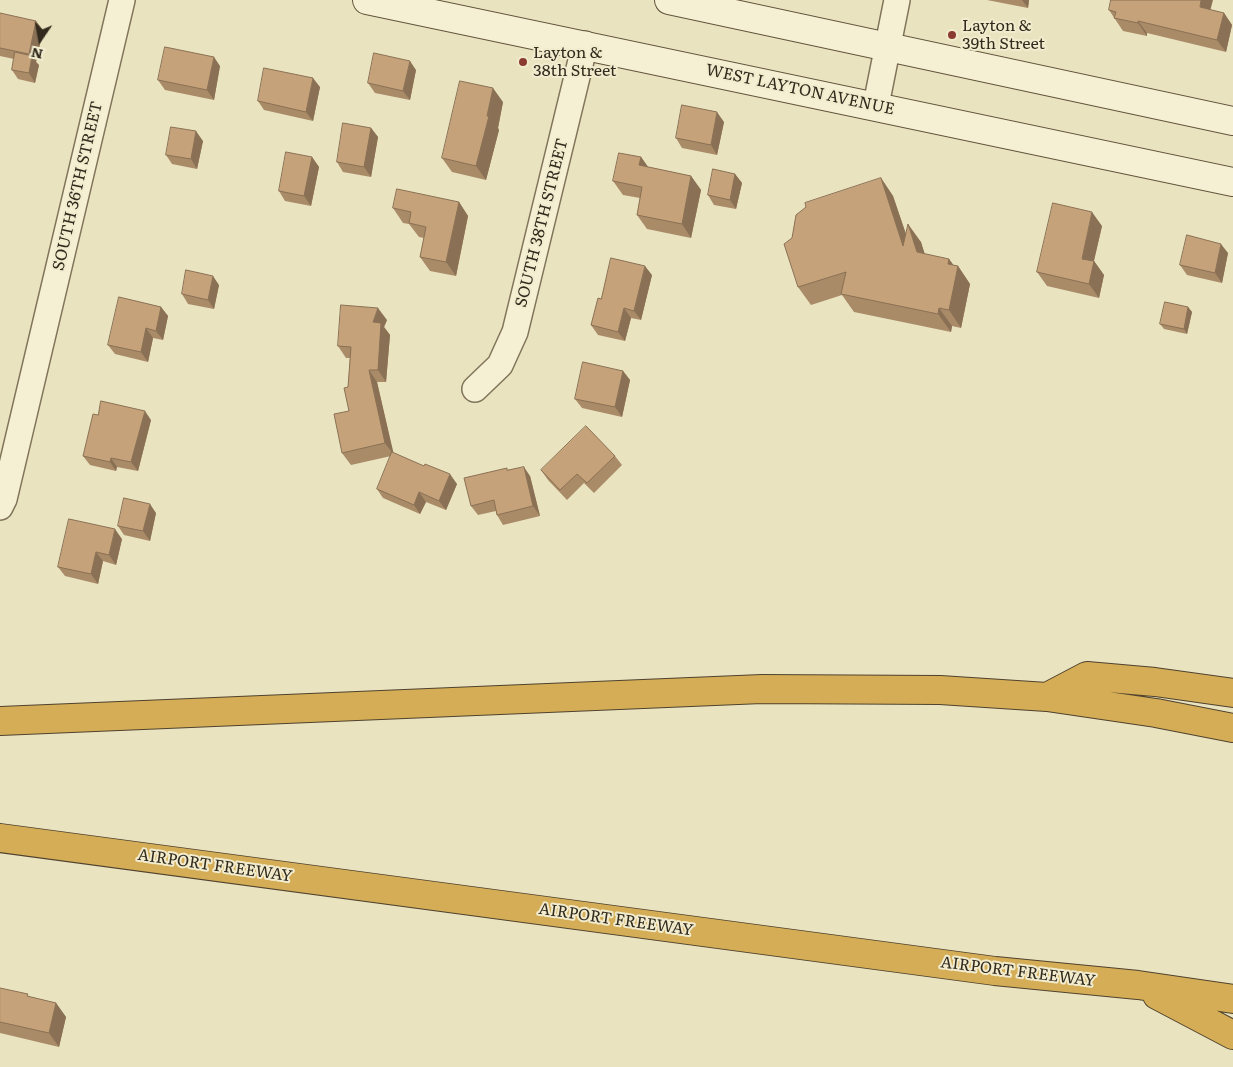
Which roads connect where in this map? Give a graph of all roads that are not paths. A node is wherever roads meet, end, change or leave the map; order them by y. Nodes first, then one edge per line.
1 (122, 0) edge
2 (368, 0) edge
3 (669, 0) edge
4 (897, 0) edge
5 (586, 44) junction
6 (887, 47) junction
7 (876, 105) junction
8 (1233, 121) edge
9 (1233, 182) edge
10 (475, 390) dead end
11 (0, 507) edge
12 (1233, 694) edge
13 (1047, 697) junction
14 (0, 721) edge
15 (1233, 728) edge
16 (0, 838) edge
17 (1138, 985) junction
18 (1233, 999) edge
19 (1233, 1035) edge

1 - 11 street, SOUTH 36TH STREET
2 - 5 main road, WEST LAYTON AVENUE
3 - 6 main road
4 - 6 street
5 - 7 main road, WEST LAYTON AVENUE
5 - 10 street, SOUTH 38TH STREET
6 - 7 street
6 - 8 main road
7 - 9 main road, WEST LAYTON AVENUE
12 - 13 highway
13 - 14 highway
13 - 15 highway
16 - 17 highway, AIRPORT FREEWAY
17 - 18 highway, AIRPORT FREEWAY
17 - 19 highway

